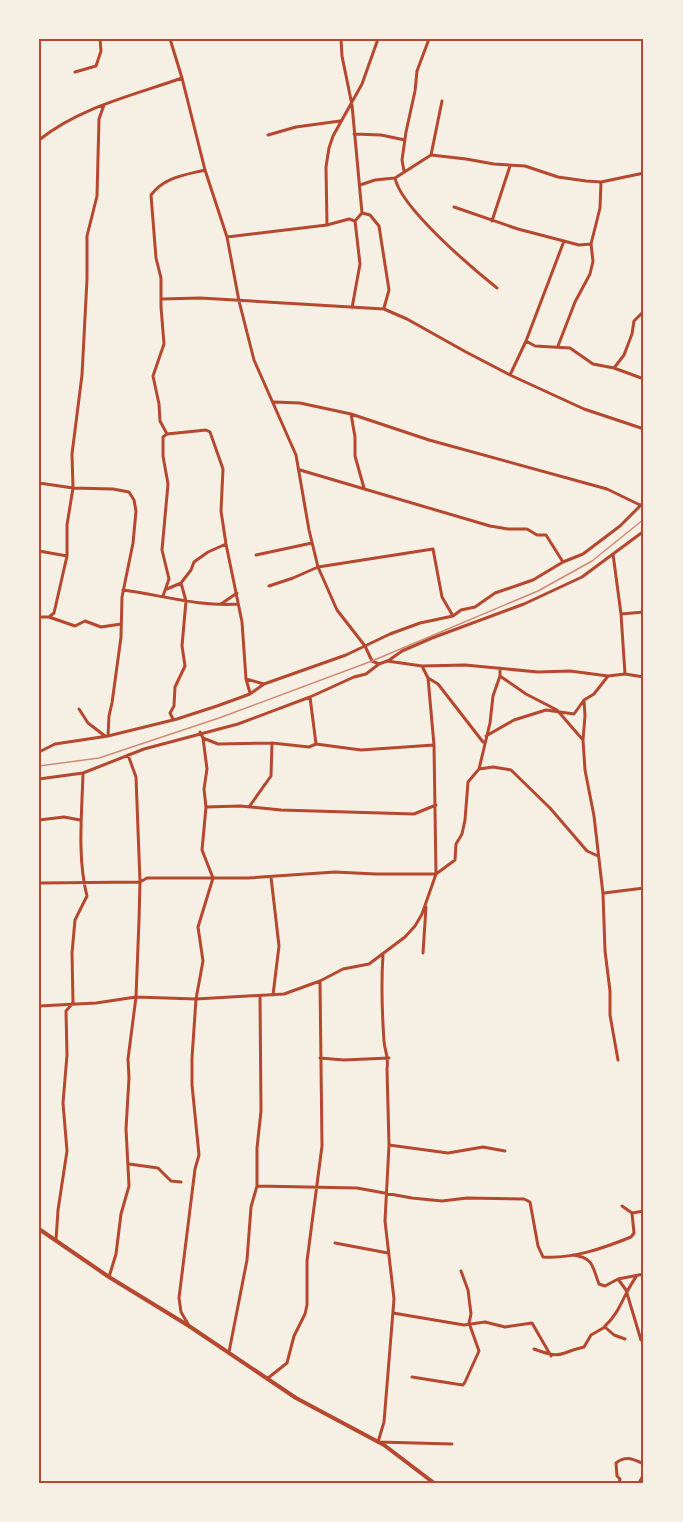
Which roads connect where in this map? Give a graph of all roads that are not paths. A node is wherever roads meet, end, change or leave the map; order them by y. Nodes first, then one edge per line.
1 (100, 39) edge
2 (170, 39) edge
3 (341, 39) edge
4 (378, 39) edge
5 (429, 39) edge
6 (75, 72) dead end
7 (182, 78) junction
8 (442, 101) dead end
9 (104, 105) junction
10 (352, 105) junction
11 (341, 121) junction
12 (354, 134) junction
13 (268, 135) dead end
14 (39, 140) edge
15 (405, 140) junction
16 (431, 155) junction
17 (510, 166) junction
18 (205, 170) junction
19 (404, 171) junction
20 (644, 173) edge
21 (395, 178) junction
22 (601, 182) junction
23 (360, 185) junction
24 (454, 207) dead end
25 (362, 213) junction
26 (355, 221) junction
27 (492, 221) junction
28 (327, 225) junction
29 (227, 237) junction
30 (564, 241) junction
31 (591, 244) junction
32 (497, 288) dead end
33 (162, 299) junction
34 (239, 301) junction
35 (352, 308) junction
36 (384, 309) junction
37 (644, 311) edge
38 (526, 341) junction
39 (558, 346) junction
40 (614, 368) junction
41 (510, 375) junction
42 (644, 379) edge
43 (273, 402) junction
44 (351, 414) junction
45 (644, 429) edge
46 (167, 434) junction
47 (300, 470) junction
48 (39, 483) edge
49 (73, 488) junction
50 (364, 490) junction
51 (644, 502) edge
52 (640, 505) junction
53 (644, 531) edge
54 (312, 543) junction
55 (226, 544) junction
56 (39, 551) edge
57 (613, 553) junction
58 (256, 555) dead end
59 (67, 556) junction
60 (563, 562) junction
61 (318, 567) junction
62 (181, 583) junction
63 (269, 586) dead end
64 (123, 590) junction
65 (237, 593) junction
66 (163, 596) junction
67 (186, 601) junction
68 (238, 604) junction
69 (220, 605) junction
70 (644, 612) edge
71 (621, 614) junction
72 (453, 616) junction
73 (39, 617) edge
74 (49, 617) junction
75 (121, 624) junction
76 (365, 646) junction
77 (387, 661) junction
78 (379, 664) junction
79 (422, 666) junction
80 (500, 668) junction
81 (625, 674) junction
82 (500, 676) junction
83 (608, 676) junction
84 (644, 677) edge
85 (428, 678) junction
86 (246, 679) junction
87 (264, 684) junction
88 (250, 694) junction
89 (310, 697) junction
90 (584, 700) junction
91 (79, 709) dead end
92 (556, 710) junction
93 (173, 720) junction
94 (207, 731) junction
95 (200, 732) junction
96 (486, 735) junction
97 (106, 736) junction
98 (203, 738) junction
99 (583, 740) junction
100 (484, 742) junction
101 (272, 743) junction
102 (316, 744) junction
103 (434, 745) junction
104 (39, 752) edge
105 (128, 755) junction
106 (479, 769) junction
107 (83, 773) junction
108 (39, 779) edge
109 (436, 805) junction
110 (206, 807) junction
111 (249, 807) junction
112 (39, 820) edge
113 (80, 820) junction
114 (598, 856) junction
115 (436, 874) junction
116 (271, 877) junction
117 (213, 878) junction
118 (140, 882) junction
119 (39, 883) edge
120 (84, 883) junction
121 (644, 888) edge
122 (603, 894) junction
123 (427, 902) junction
124 (423, 953) dead end
125 (383, 955) junction
126 (320, 981) junction
127 (273, 995) junction
128 (260, 996) junction
129 (136, 997) junction
130 (196, 999) junction
131 (73, 1003) junction
132 (39, 1005) edge
133 (320, 1058) junction
134 (389, 1058) junction
135 (618, 1060) dead end
136 (389, 1145) junction
137 (506, 1151) dead end
138 (129, 1164) junction
139 (181, 1182) dead end
140 (257, 1186) junction
141 (315, 1188) junction
142 (387, 1193) junction
143 (622, 1206) dead end
144 (644, 1211) edge
145 (632, 1213) junction
146 (39, 1230) edge
147 (56, 1241) junction
148 (335, 1243) dead end
149 (388, 1253) junction
150 (570, 1255) junction
151 (461, 1270) dead end
152 (644, 1274) edge
153 (638, 1275) junction
154 (109, 1277) junction
155 (618, 1279) junction
156 (626, 1290) junction
157 (393, 1313) junction
158 (469, 1323) junction
159 (189, 1326) junction
160 (605, 1327) junction
161 (625, 1339) dead end
162 (641, 1341) dead end
163 (534, 1349) dead end
164 (229, 1352) junction
165 (551, 1356) junction
166 (412, 1377) dead end
167 (268, 1378) junction
168 (378, 1442) junction
169 (452, 1444) dead end
170 (644, 1464) edge
171 (644, 1474) edge
172 (434, 1483) edge
173 (619, 1483) edge
174 (639, 1483) edge

1 - 6 street
2 - 7 street
3 - 10 street
4 - 10 street
5 - 15 street
7 - 9 street
7 - 18 street
8 - 16 street
9 - 14 street
9 - 49 street
10 - 11 street
10 - 12 street
11 - 13 street
11 - 28 street
12 - 15 street
12 - 23 street
15 - 19 street
16 - 17 street
16 - 19 street
17 - 22 street
17 - 27 street
18 - 29 street
18 - 33 street
19 - 21 street
20 - 22 street
21 - 23 street
21 - 32 street
22 - 31 street
23 - 25 street
24 - 27 street
25 - 26 street
25 - 36 street
26 - 28 street
26 - 35 street
27 - 30 street
28 - 29 street
29 - 34 street
30 - 31 street
30 - 38 street
31 - 39 street
33 - 34 street
33 - 46 street
34 - 35 street
34 - 43 street
35 - 36 street
36 - 41 street
37 - 40 street
38 - 39 street
38 - 41 street
39 - 40 street
40 - 42 street
41 - 45 street
43 - 44 street
43 - 47 street
44 - 50 street
44 - 52 street
46 - 55 street
46 - 66 street
47 - 50 street
47 - 54 street
48 - 49 street
49 - 59 street
49 - 64 street
50 - 60 street
51 - 52 street
52 - 60 street
53 - 57 street
54 - 58 street
54 - 61 street
55 - 62 street
55 - 65 street
56 - 59 street
57 - 71 street
57 - 77 street
59 - 74 street
60 - 72 street
61 - 63 street
61 - 72 street
61 - 76 street
62 - 66 street
62 - 67 street
64 - 66 street
64 - 75 street
65 - 68 street
65 - 69 street
66 - 67 street
67 - 69 street
67 - 93 street
68 - 69 street
68 - 86 street
70 - 71 street
71 - 81 street
72 - 76 street
73 - 74 street
74 - 75 street
75 - 97 street
76 - 78 street
76 - 87 street
77 - 78 street
77 - 79 street
78 - 89 street
79 - 80 street
79 - 85 street
80 - 82 street
80 - 83 street
81 - 83 street
81 - 84 street
82 - 92 street
82 - 96 street
83 - 90 street
85 - 100 street
85 - 103 street
86 - 87 street
86 - 88 street
87 - 88 street
88 - 93 street
89 - 94 street
89 - 102 street
90 - 92 street
90 - 99 street
91 - 97 street
92 - 96 street
92 - 99 street
93 - 97 street
94 - 95 street
94 - 98 street
95 - 98 street
95 - 105 street
96 - 100 street
97 - 104 street
98 - 101 street
98 - 110 street
99 - 114 street
100 - 106 street
101 - 102 street
101 - 111 street
102 - 103 street
103 - 109 street
105 - 107 street
105 - 118 street
106 - 114 street
106 - 115 street
107 - 108 street
107 - 113 street
109 - 111 street
109 - 115 street
110 - 111 street
110 - 117 street
112 - 113 street
113 - 120 street
114 - 122 street
115 - 116 street
115 - 123 street
116 - 117 street
116 - 127 street
117 - 118 street
117 - 130 street
118 - 120 street
118 - 129 street
119 - 120 street
120 - 131 street
121 - 122 street
122 - 135 street
123 - 124 street
123 - 125 street
125 - 126 street
125 - 134 street
126 - 127 street
126 - 133 street
127 - 128 street
128 - 130 street
128 - 140 street
129 - 130 street
129 - 131 street
129 - 138 street
130 - 159 street
131 - 132 street
131 - 147 street
133 - 134 street
133 - 141 street
134 - 136 street
136 - 137 street
136 - 142 street
138 - 139 street
138 - 154 street
140 - 141 street
140 - 164 street
141 - 142 street
141 - 167 street
142 - 149 street
142 - 150 street
143 - 145 street
144 - 145 street
145 - 150 street
146 - 147 street
147 - 154 street
148 - 149 street
149 - 157 street
150 - 155 street
151 - 158 street
152 - 153 street
153 - 155 street
153 - 156 street
154 - 159 street
155 - 156 street
156 - 160 street
156 - 162 street
157 - 158 street
157 - 168 street
158 - 165 street
158 - 166 street
159 - 164 street
160 - 161 street
160 - 165 street
163 - 165 street
164 - 167 street
167 - 168 street
168 - 169 street
168 - 172 street
170 - 173 street
171 - 174 street

